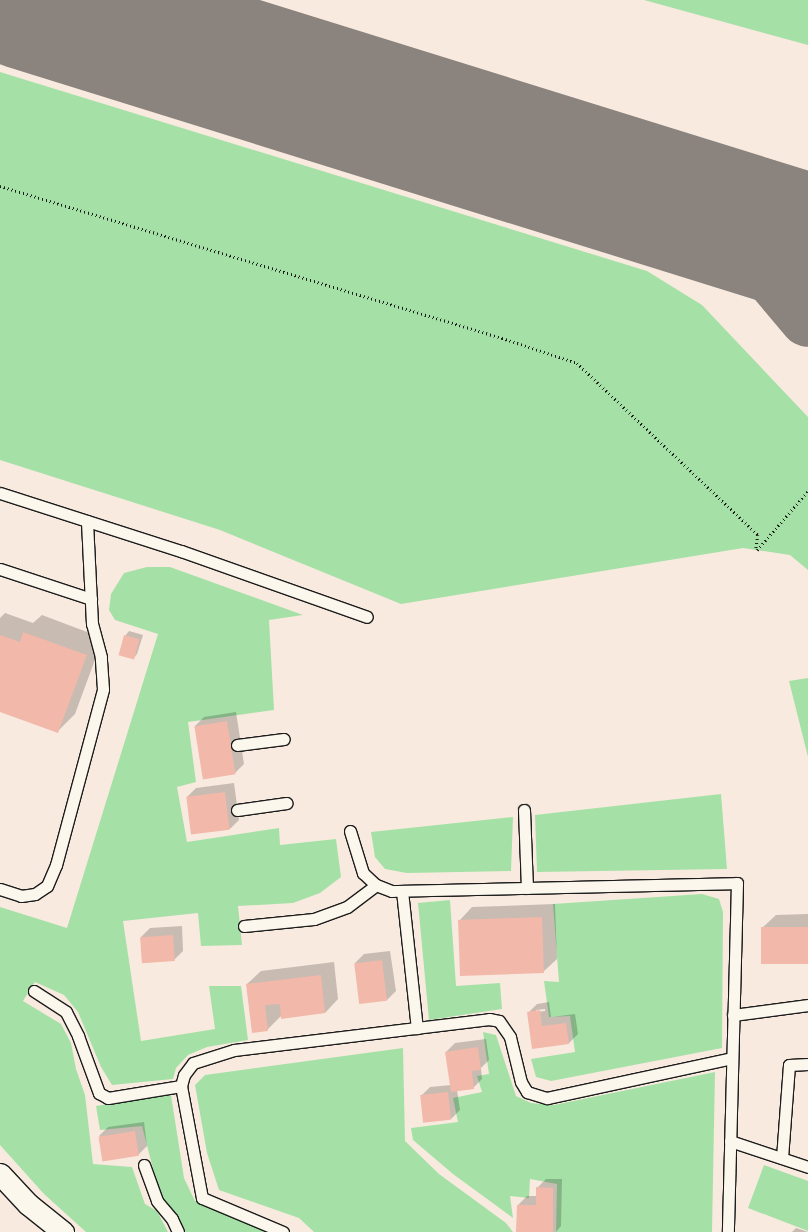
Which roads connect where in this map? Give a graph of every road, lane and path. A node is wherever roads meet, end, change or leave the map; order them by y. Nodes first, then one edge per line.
1 (0, 186) edge
2 (808, 490) edge
3 (0, 493) edge
4 (87, 521) junction
5 (0, 569) edge
6 (91, 599) junction
7 (367, 617) dead end
8 (284, 739) dead end
9 (237, 745) dead end
10 (287, 803) dead end
11 (237, 810) dead end
12 (524, 810) dead end
13 (350, 832) dead end
14 (376, 885) junction
15 (0, 888) edge
16 (527, 888) junction
17 (402, 891) junction
18 (244, 926) dead end
19 (34, 991) dead end
20 (808, 1005) edge
21 (733, 1015) junction
22 (417, 1028) junction
23 (732, 1058) junction
24 (808, 1064) edge
25 (180, 1086) junction
26 (730, 1141) junction
27 (782, 1158) junction
28 (144, 1165) dead end
29 (808, 1167) edge
30 (0, 1174) edge
31 (63, 1232) edge
32 (178, 1232) edge
33 (283, 1232) edge
34 (728, 1232) edge

1 - 2 path
3 - 4 lane
4 - 6 lane
4 - 7 lane
5 - 6 lane
6 - 15 lane
8 - 9 lane
10 - 11 lane
12 - 16 lane
13 - 14 lane
14 - 17 lane
14 - 18 lane
16 - 17 lane
16 - 21 lane
17 - 22 lane
19 - 25 lane
20 - 21 lane
21 - 23 lane
22 - 23 lane
22 - 25 lane
23 - 26 lane
24 - 27 lane
25 - 33 lane
26 - 27 lane
26 - 34 lane
27 - 29 lane
28 - 32 lane
30 - 31 street

